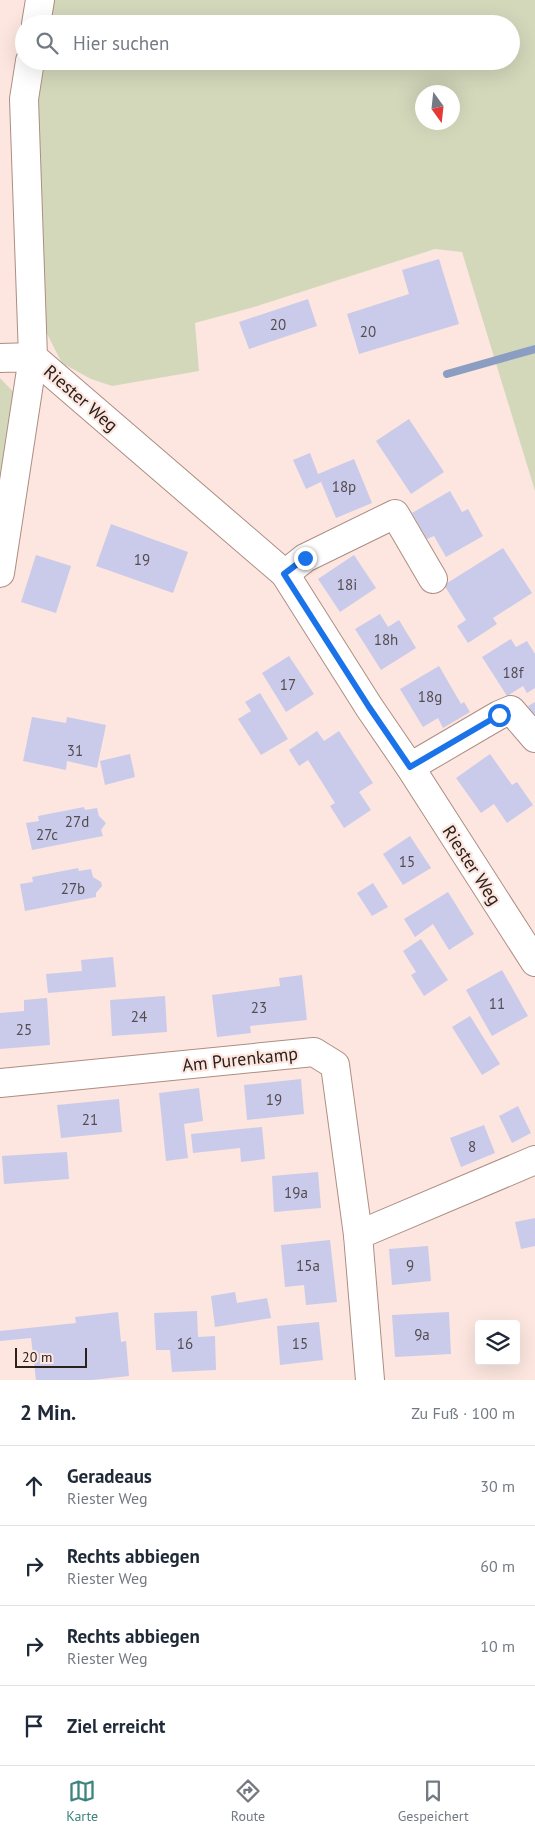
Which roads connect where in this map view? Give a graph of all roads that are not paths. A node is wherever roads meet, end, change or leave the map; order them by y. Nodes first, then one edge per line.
1 (40, 0) edge
2 (38, 15) edge
3 (29, 70) edge
4 (0, 358) edge
5 (34, 358) junction
6 (0, 573) edge
7 (284, 574) junction
8 (432, 579) dead end
9 (535, 738) edge
10 (410, 767) junction
11 (535, 962) edge
12 (0, 1083) edge
13 (535, 1160) edge
14 (358, 1235) junction
15 (370, 1380) edge

1 - 2 street
3 - 5 street, Riester Weg
4 - 5 street
5 - 6 street
5 - 7 street, Riester Weg
7 - 8 street
7 - 10 street, Riester Weg
9 - 10 street
10 - 11 street, Riester Weg
12 - 14 street, Am Purenkamp
13 - 14 street
14 - 15 street, Am Purenkamp

